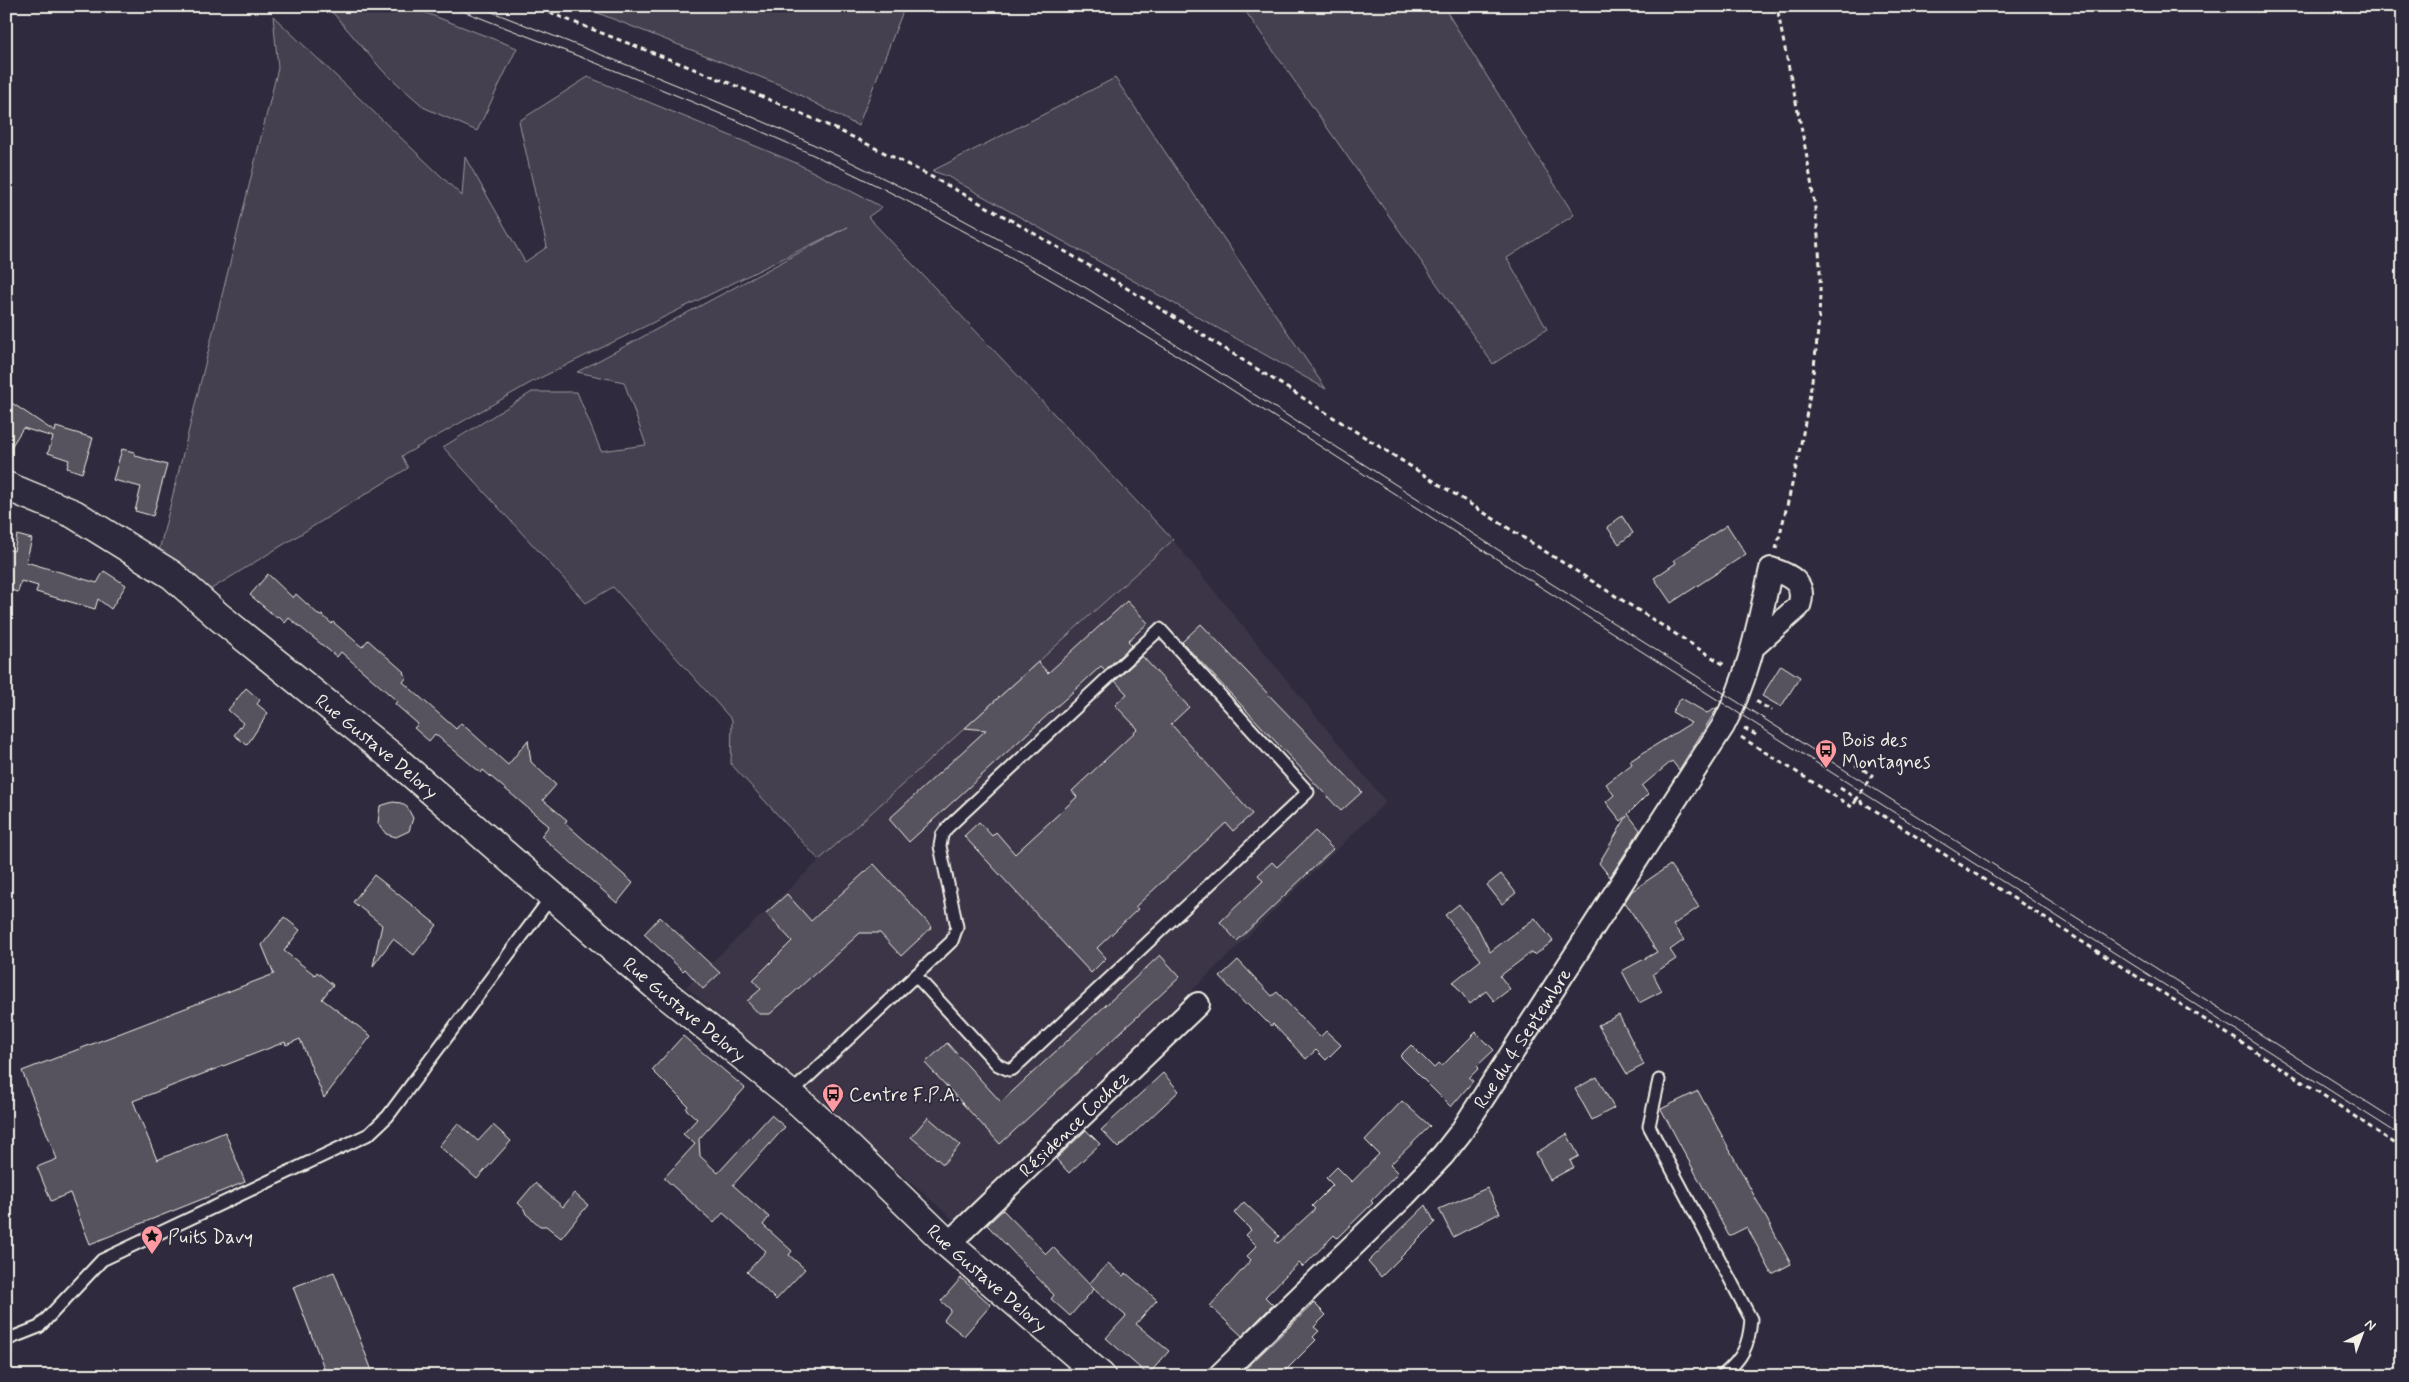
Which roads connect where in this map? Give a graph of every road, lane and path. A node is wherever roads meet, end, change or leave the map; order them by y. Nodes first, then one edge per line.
1 (533, 6) edge
2 (1776, 6) edge
3 (6, 488) edge
4 (1771, 569) junction
5 (1753, 647) junction
6 (1744, 678) junction
7 (1723, 726) junction
8 (1854, 764) dead end
9 (1840, 788) dead end
10 (1857, 799) junction
11 (552, 896) junction
12 (916, 976) junction
13 (1198, 1004) dead end
14 (1658, 1080) dead end
15 (790, 1094) junction
16 (2403, 1150) edge
17 (948, 1244) junction
18 (6, 1340) edge
19 (1101, 1376) edge
20 (1219, 1376) edge
21 (1722, 1376) edge

1 - 6 path
2 - 4 path
3 - 11 street, Rue Gustave Delory
4 - 5 street, Rue du 4 Septembre
4 - 5 street
5 - 6 street, Rue du 4 Septembre
6 - 7 street, Rue du 4 Septembre
7 - 10 path
7 - 20 street, Rue du 4 Septembre
8 - 10 path
9 - 10 path
10 - 16 path
11 - 15 street, Rue Gustave Delory
11 - 18 lane
12 - 12 lane
12 - 15 lane
13 - 17 street, Résidence Cochez
14 - 21 lane
15 - 17 street, Rue Gustave Delory
17 - 19 street, Rue Gustave Delory

